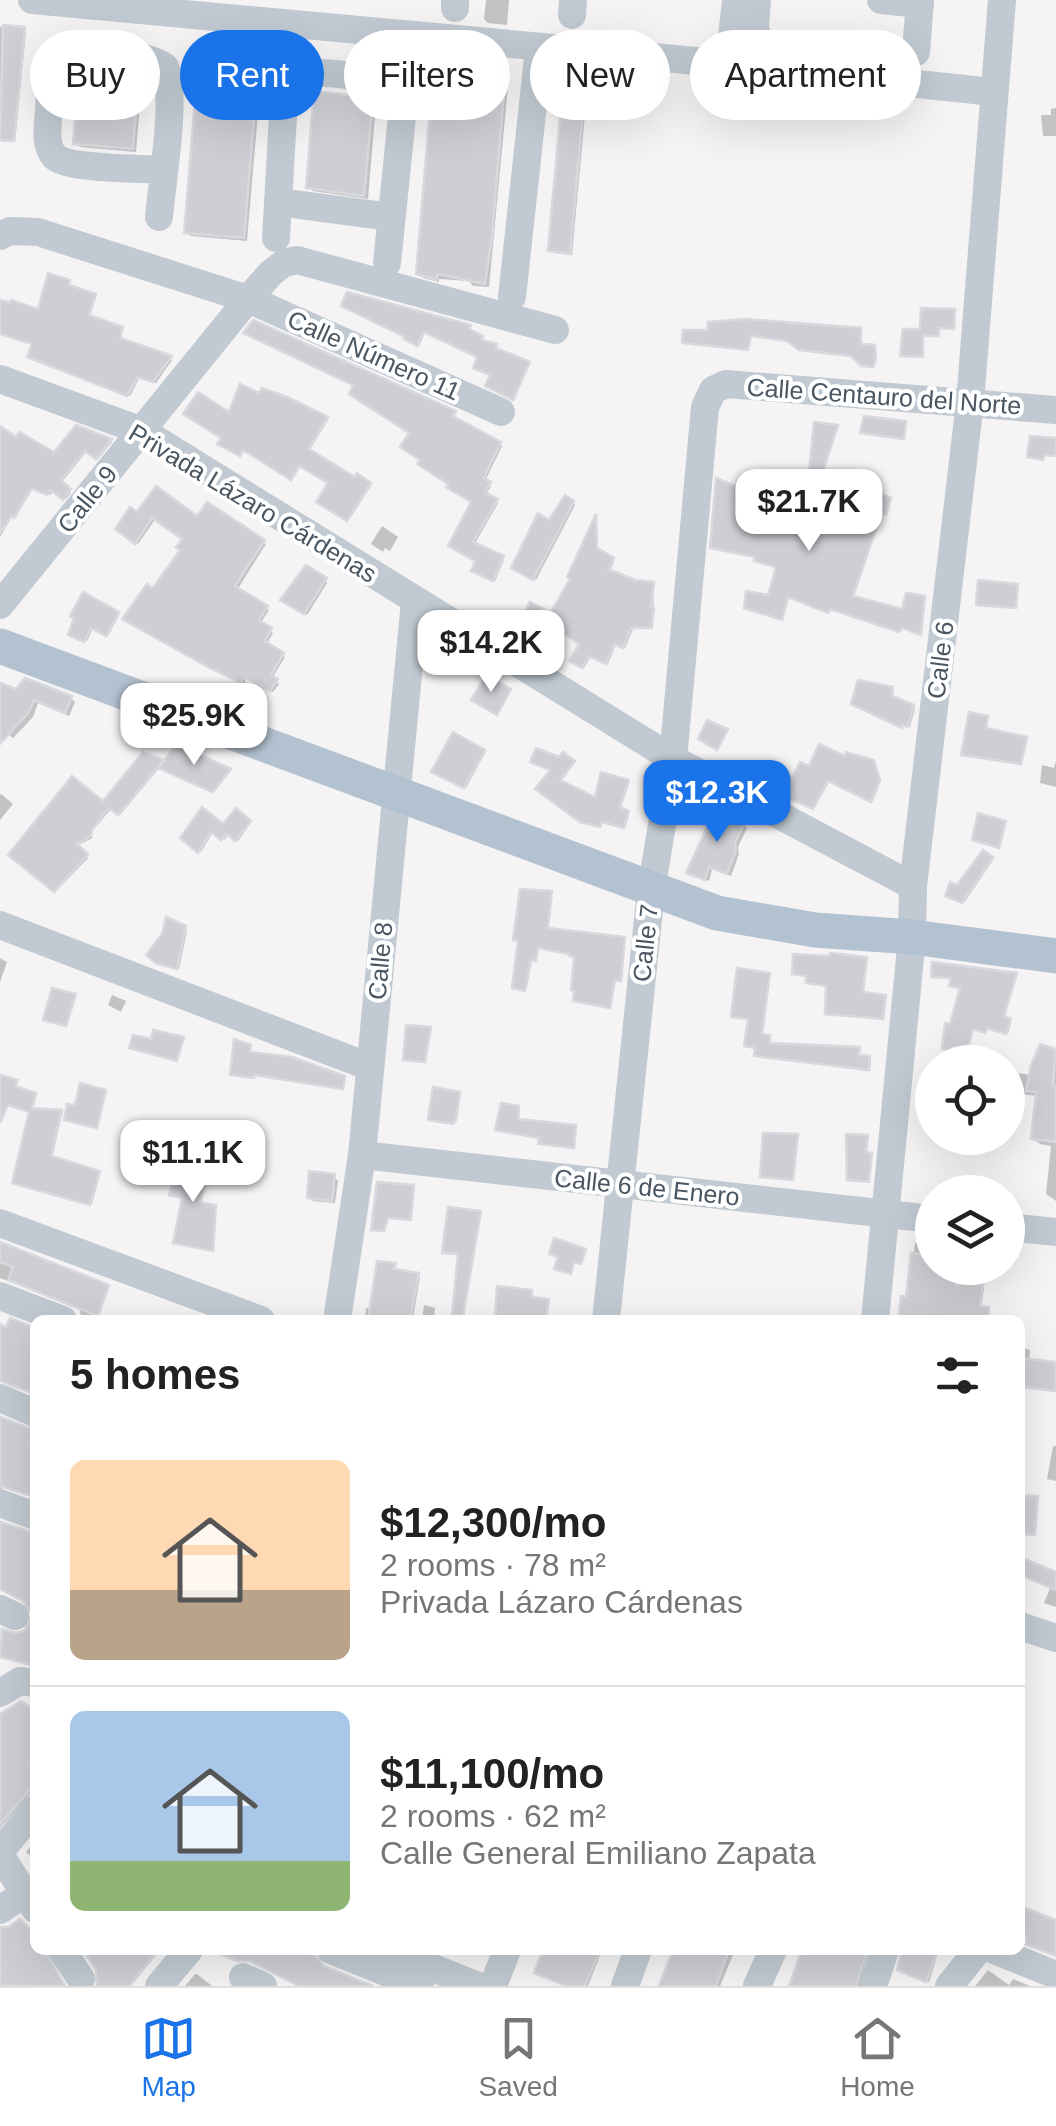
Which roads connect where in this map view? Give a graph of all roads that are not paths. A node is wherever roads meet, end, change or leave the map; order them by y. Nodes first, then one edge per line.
1 (32, 0) edge
2 (736, 0) edge
3 (758, 0) edge
4 (881, 0) edge
5 (1002, 0) edge
6 (920, 2) edge
7 (117, 8) junction
8 (248, 10) edge
9 (295, 13) edge
10 (114, 30) edge
11 (347, 30) edge
12 (733, 30) edge
13 (756, 30) edge
14 (918, 30) edge
15 (160, 64) edge
16 (344, 76) edge
17 (921, 85) edge
18 (993, 92) junction
19 (48, 120) edge
20 (400, 120) edge
21 (532, 120) edge
22 (164, 170) junction
23 (278, 202) junction
24 (159, 217) dead end
25 (392, 217) junction
26 (0, 236) edge
27 (276, 238) dead end
28 (388, 263) dead end
29 (512, 297) dead end
30 (248, 299) junction
31 (555, 330) dead end
32 (0, 379) edge
33 (713, 390) joint
34 (970, 402) junction
35 (1056, 410) edge
36 (501, 412) dead end
37 (142, 431) junction
38 (415, 601) junction
39 (0, 605) edge
40 (0, 646) edge
41 (673, 759) junction
42 (395, 794) junction
43 (913, 886) junction
44 (651, 891) junction
45 (0, 926) edge
46 (912, 937) junction
47 (1056, 956) edge
48 (370, 1066) junction
49 (362, 1155) junction
50 (620, 1184) junction
51 (888, 1214) junction
52 (915, 1217) edge
53 (0, 1223) edge
54 (1025, 1229) edge
55 (1056, 1232) edge
56 (0, 1296) edge
57 (50, 1315) edge
58 (248, 1315) edge
59 (339, 1315) edge
60 (607, 1315) edge
61 (876, 1315) edge
62 (0, 1398) edge
63 (30, 1412) edge
64 (0, 1504) edge
65 (30, 1514) edge
66 (1025, 1628) edge
67 (1056, 1638) edge
68 (30, 1682) edge
69 (0, 1693) edge
70 (30, 1815) edge
71 (0, 1854) edge
72 (30, 1901) edge
73 (0, 1910) edge
74 (65, 1955) edge
75 (185, 1955) edge
76 (506, 1955) edge
77 (636, 1955) edge
78 (771, 1955) edge
79 (883, 1955) edge
80 (974, 1955) edge
81 (1008, 1955) edge
82 (380, 1956) edge
83 (1056, 1975) edge
84 (81, 1979) dead end
85 (159, 1986) edge
86 (420, 1986) edge
87 (478, 1986) edge
88 (493, 1986) edge
89 (625, 1986) edge
90 (757, 1986) edge
91 (873, 1986) edge
92 (949, 1986) edge

1 - 7 street
2 - 12 street
3 - 13 street
4 - 6 street
5 - 18 street, Calle 6
6 - 14 street
7 - 8 street
7 - 10 street
8 - 9 street
9 - 11 street
15 - 22 street
16 - 23 street
17 - 18 street
18 - 34 street, Calle 6
19 - 22 street
20 - 25 street
21 - 29 street
22 - 24 street
23 - 25 street
23 - 27 street
25 - 28 street
26 - 30 street, Calle Número 11
30 - 31 street
30 - 36 street, Calle Número 11
30 - 37 street, Calle 9
32 - 37 street, Privada Lázaro Cárdenas
33 - 34 street, Calle Centauro del Norte
33 - 41 street, Calle 7
34 - 35 street, Calle Centauro del Norte
34 - 43 street, Calle 6
37 - 38 street, Privada Lázaro Cárdenas
37 - 39 street, Calle 9
38 - 41 street, Privada Lázaro Cárdenas
38 - 42 street, Calle 8
40 - 42 main road
41 - 43 street, Privada Lázaro Cárdenas
41 - 44 street, Calle 7
42 - 44 main road
42 - 48 street, Calle 8
43 - 46 street, Calle 6
44 - 46 main road
44 - 50 street, Calle 7
45 - 48 street
46 - 47 main road
46 - 51 street, Calle 6
48 - 49 street, Calle 8
49 - 50 street, Calle 6 de Enero
49 - 59 street, Calle 8
50 - 51 street, Calle 6 de Enero
50 - 60 street, Calle 7
51 - 52 street, Calle 6 de Enero
51 - 61 street, Calle 6
53 - 58 street
54 - 55 street
56 - 57 street
62 - 63 street
64 - 65 street
66 - 67 street
68 - 69 street
70 - 71 street
71 - 72 street
72 - 73 street
74 - 84 street
75 - 85 street
76 - 88 street
77 - 89 street
78 - 90 street
79 - 91 street
80 - 92 street
81 - 83 street
82 - 86 street
82 - 87 street

